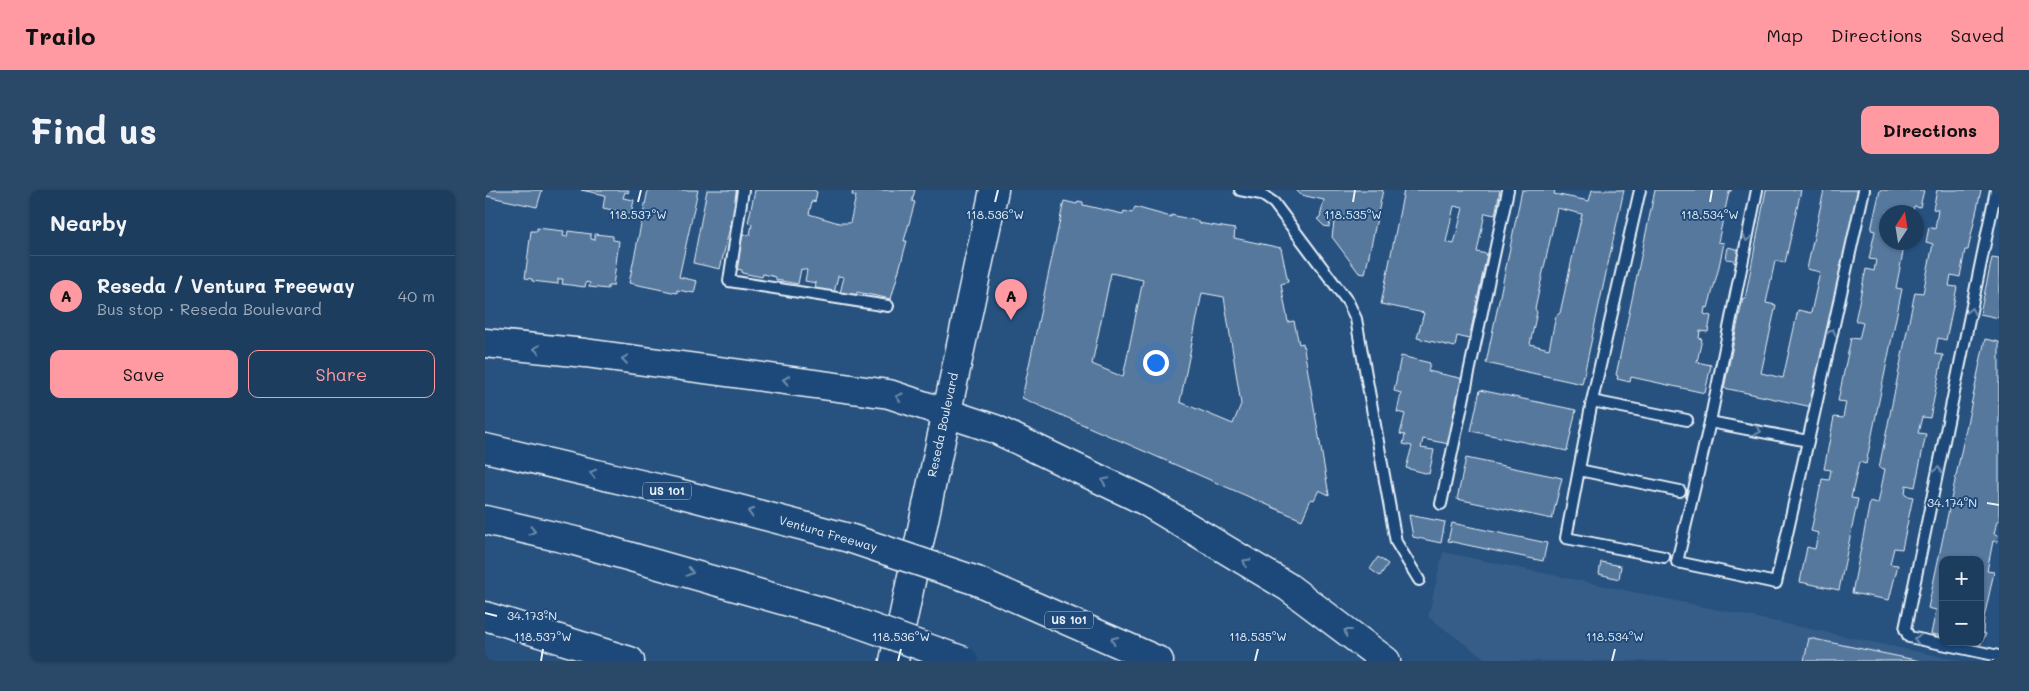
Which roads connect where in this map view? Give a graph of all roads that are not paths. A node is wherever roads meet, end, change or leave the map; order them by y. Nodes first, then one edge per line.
1 (743, 190) edge
2 (994, 190) edge
3 (1240, 190) edge
4 (1508, 190) edge
5 (1640, 190) edge
6 (1757, 190) edge
7 (1864, 190) edge
8 (1996, 190) edge
9 (889, 306) dead end
10 (485, 343) edge
11 (1592, 401) junction
12 (945, 412) junction
13 (1687, 420) dead end
14 (1710, 422) junction
15 (1808, 441) junction
16 (485, 448) edge
17 (1579, 470) junction
18 (1680, 491) dead end
19 (1441, 504) dead end
20 (485, 520) edge
21 (1664, 556) dead end
22 (1419, 580) dead end
23 (485, 616) edge
24 (1999, 656) edge
25 (630, 661) edge
26 (894, 661) edge
27 (964, 661) edge
28 (1159, 661) edge
29 (1385, 661) edge

1 - 9 lane
2 - 12 main road, Reseda Boulevard
3 - 22 lane
4 - 19 lane
5 - 11 lane
6 -> 14 lane
15 -> 7 lane
24 -> 8 lane
12 -> 10 main road
11 - 13 lane
11 - 17 lane
12 - 26 main road, Reseda Boulevard
29 -> 12 main road
14 -> 15 lane
14 - 15 lane
28 -> 16 main road, Ventura Freeway / US 101, bridge
17 - 18 lane
17 - 21 lane
20 -> 27 main road, bridge
23 - 25 main road

